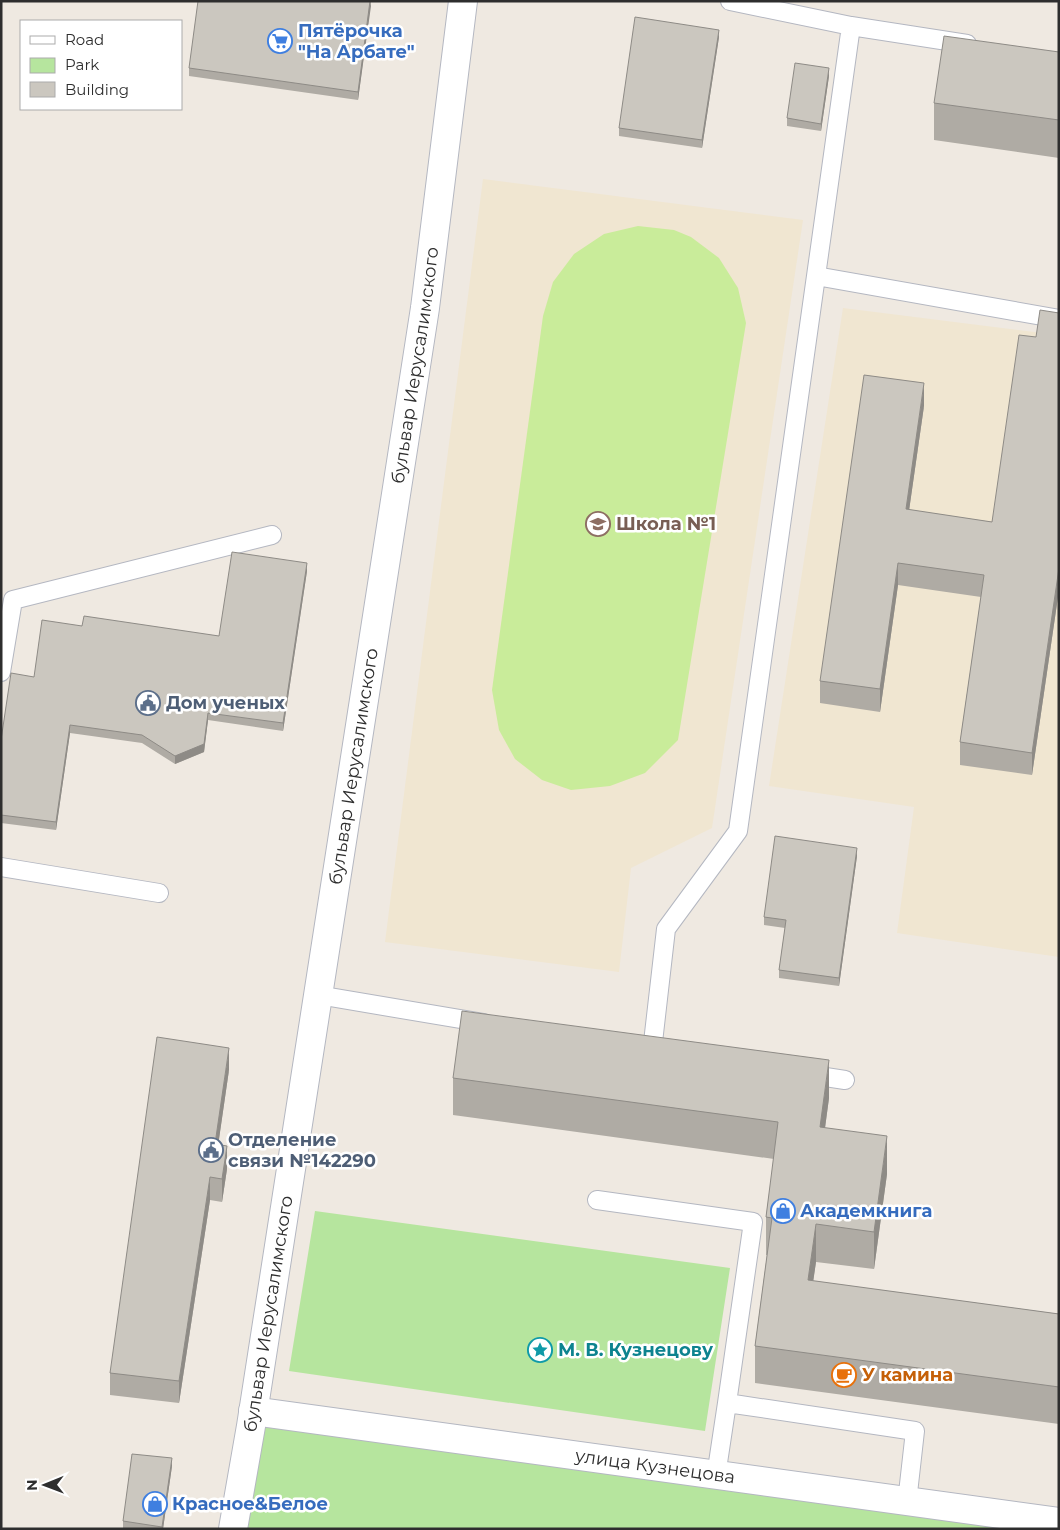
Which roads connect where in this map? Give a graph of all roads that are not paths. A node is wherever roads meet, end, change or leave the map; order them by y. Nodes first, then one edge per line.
1 (463, 1) edge
2 (730, 1) edge
3 (851, 26) junction
4 (982, 46) edge
5 (816, 276) junction
6 (1059, 319) edge
7 (272, 535) dead end
8 (1, 672) edge
9 (1, 867) edge
10 (159, 892) dead end
11 (318, 995) junction
12 (498, 1025) edge
13 (633, 1048) edge
14 (652, 1051) junction
15 (672, 1054) edge
16 (787, 1071) edge
17 (845, 1080) dead end
18 (597, 1200) dead end
19 (727, 1403) junction
20 (253, 1411) junction
21 (716, 1476) junction
22 (907, 1502) junction
23 (1059, 1522) edge
24 (233, 1529) edge

1 - 11 street, бульвар Иерусалимского
2 - 3 lane
3 - 4 lane
3 - 5 lane
5 - 6 lane
5 - 14 lane
7 - 8 lane
9 - 10 lane
11 - 12 lane
11 - 20 street, бульвар Иерусалимского
13 - 14 lane
14 - 15 lane
16 - 17 lane
18 - 19 lane
19 - 21 lane
19 - 22 lane
20 - 21 street, улица Кузнецова
20 - 24 street, бульвар Иерусалимского
21 - 22 street, улица Кузнецова
22 - 23 street, улица Кузнецова

